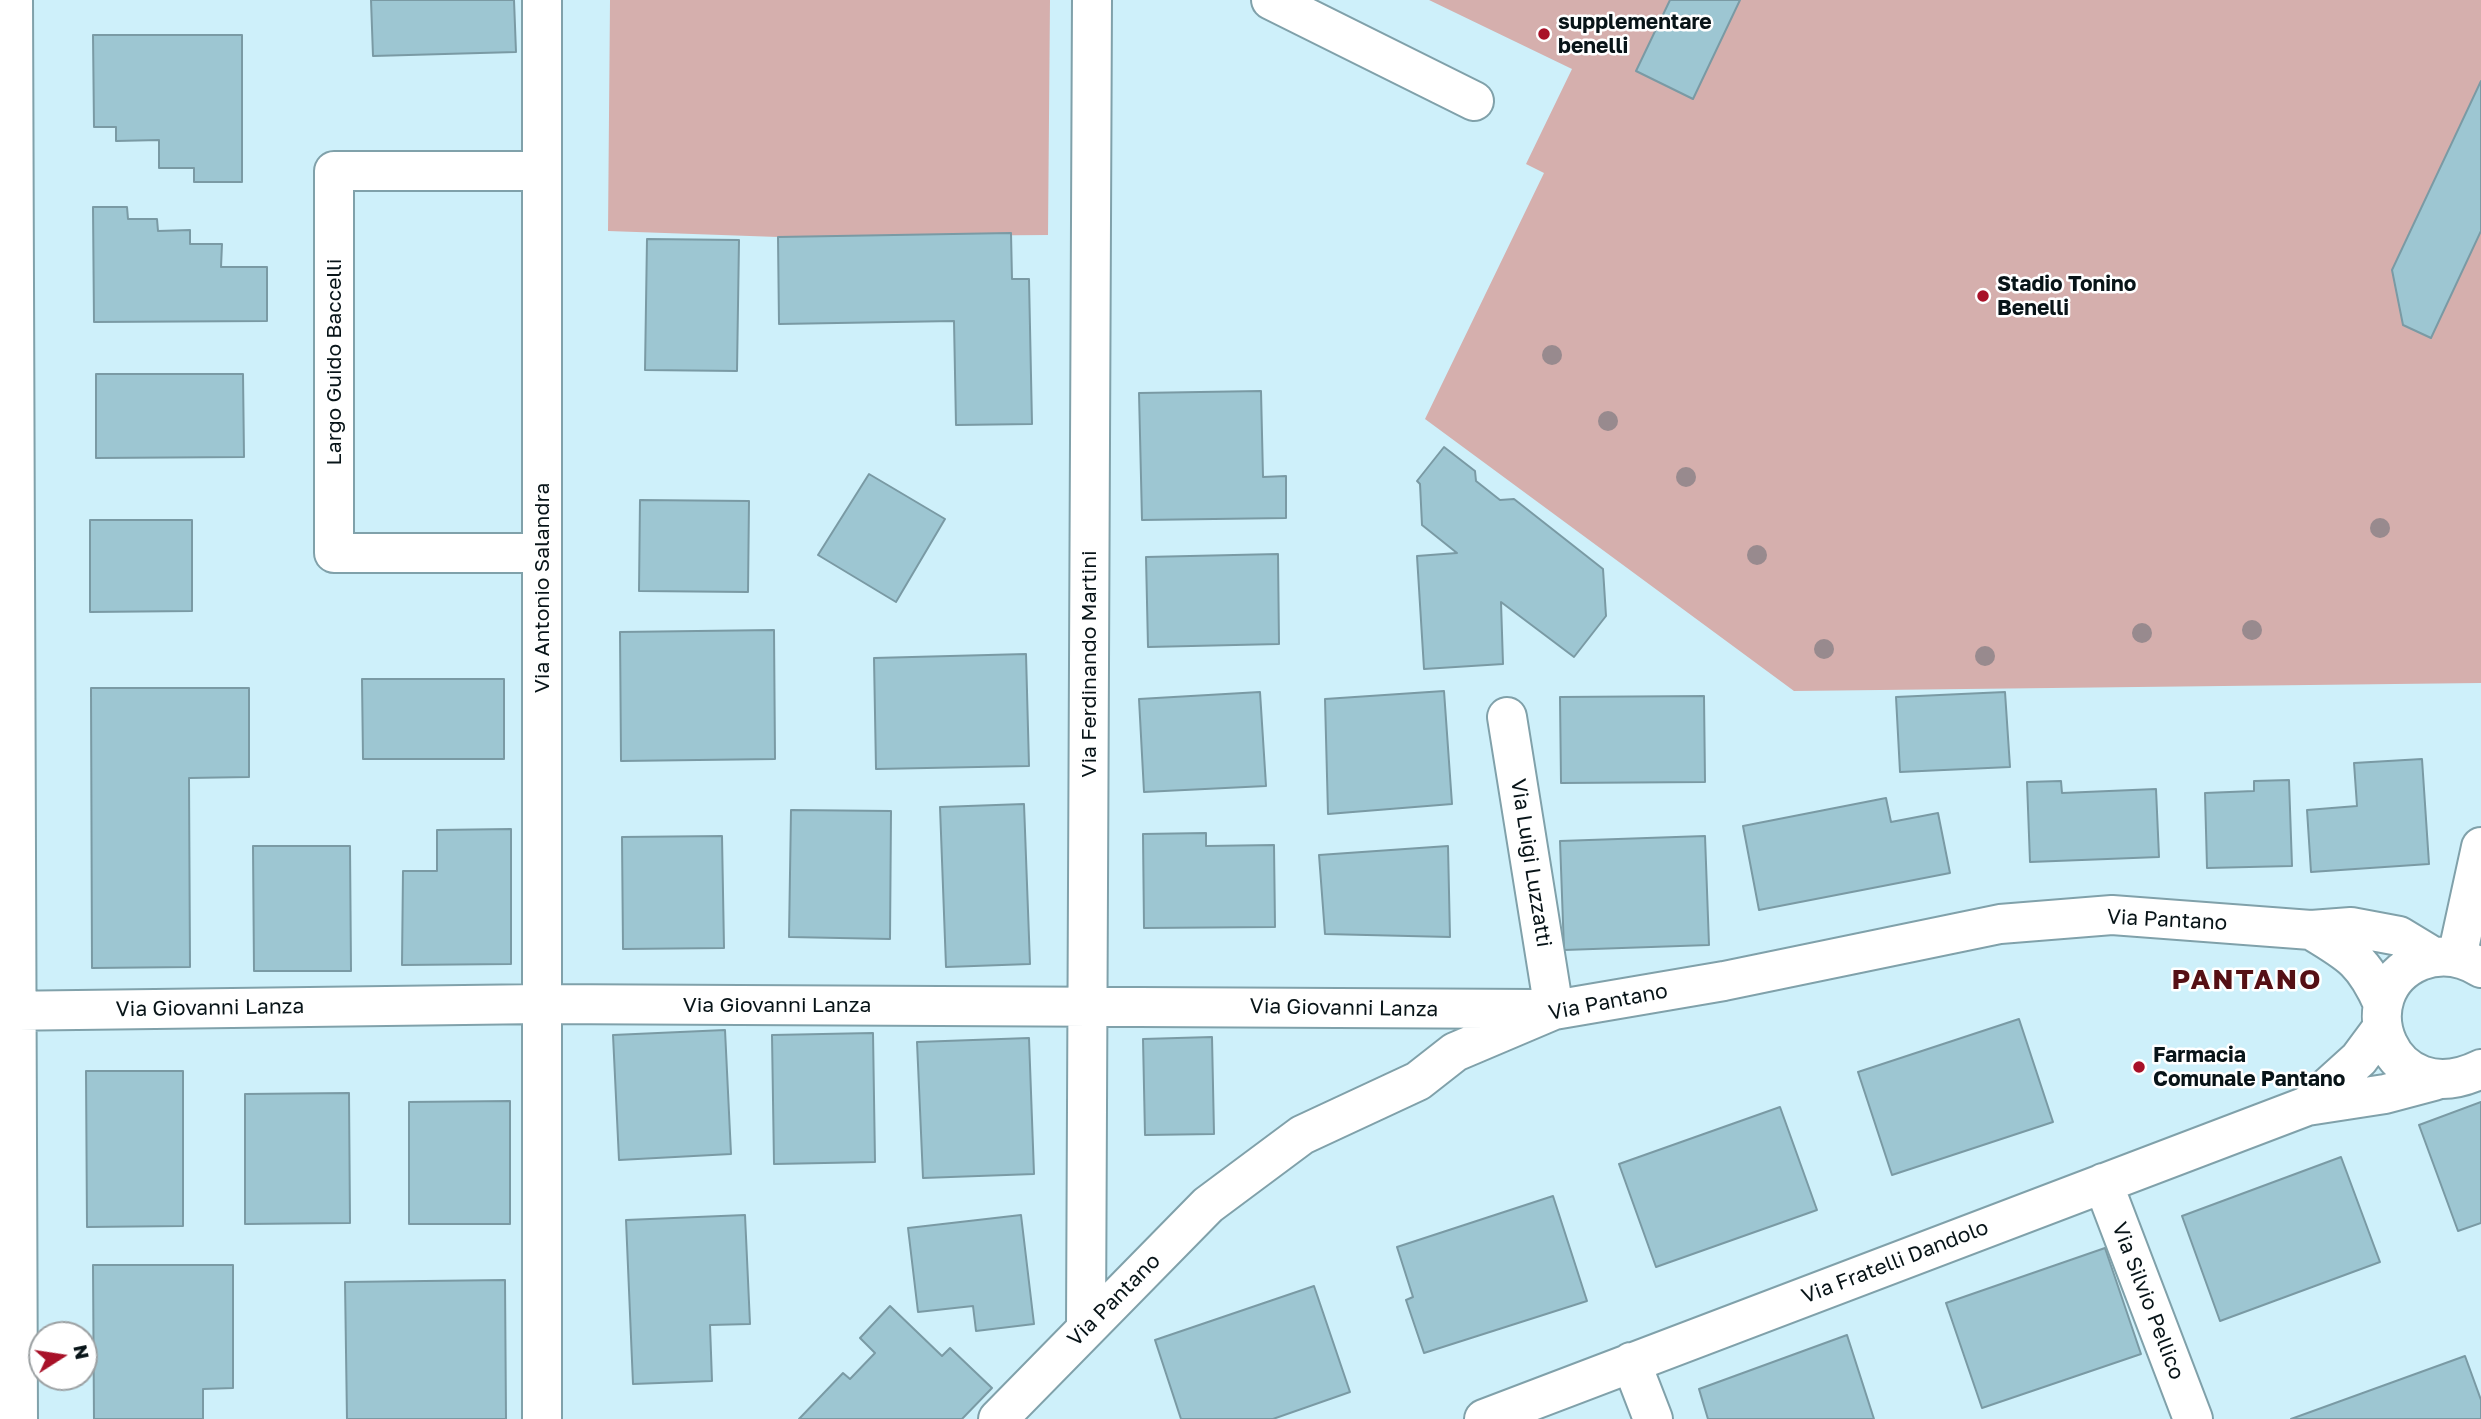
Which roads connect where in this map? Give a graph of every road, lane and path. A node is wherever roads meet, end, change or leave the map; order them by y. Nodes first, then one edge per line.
1 (13, 0) edge
2 (542, 0) edge
3 (1092, 0) edge
4 (1271, 0) edge
5 (7, 45) edge
6 (1475, 101) dead end
7 (542, 171) junction
8 (542, 553) junction
9 (1507, 717) dead end
10 (2481, 847) edge
11 (2311, 930) junction
12 (2457, 961) edge
13 (541, 1004) junction
14 (1087, 1005) junction
15 (1554, 1010) junction
16 (9, 1011) edge
17 (2383, 1016) junction
18 (2481, 1069) edge
19 (2434, 1080) junction
20 (2308, 1106) junction
21 (2103, 1183) junction
22 (1086, 1328) junction
23 (1631, 1362) junction
24 (18, 1419) edge
25 (542, 1419) edge
26 (998, 1419) edge
27 (1484, 1419) edge
28 (1653, 1419) edge
29 (2193, 1419) edge

1 - 5 street
2 - 7 street, Via Antonio Salandra
3 - 14 street, Via Ferdinando Martini
4 - 6 street
5 - 16 street
7 - 8 street, Via Antonio Salandra
7 - 8 street, Largo Guido Baccelli
8 - 13 street, Via Antonio Salandra
9 - 15 street, Via Luigi Luzzatti
10 - 12 street
11 - 12 street, Via Pantano
11 - 15 street, Via Pantano
11 - 17 street, Via Pantano
12 - 17 street, Via Fratelli Dandolo
13 - 14 street, Via Giovanni Lanza
13 - 16 street, Via Giovanni Lanza
13 - 25 street, Via Antonio Salandra
14 - 15 street, Via Giovanni Lanza
14 - 22 street, Via Ferdinando Martini
15 - 22 street, Via Pantano
16 - 24 street
17 - 19 street, Via Pantano
17 - 20 street, Via Fratelli Dandolo
18 - 19 street, Via Fratelli Dandolo
19 - 20 street, Via Fratelli Dandolo
20 - 21 street, Via Fratelli Dandolo
21 - 23 street, Via Fratelli Dandolo
21 - 29 street, Via Silvio Pellico
22 - 26 street, Via Pantano
23 - 27 street, Via Fratelli Dandolo
23 - 28 street

